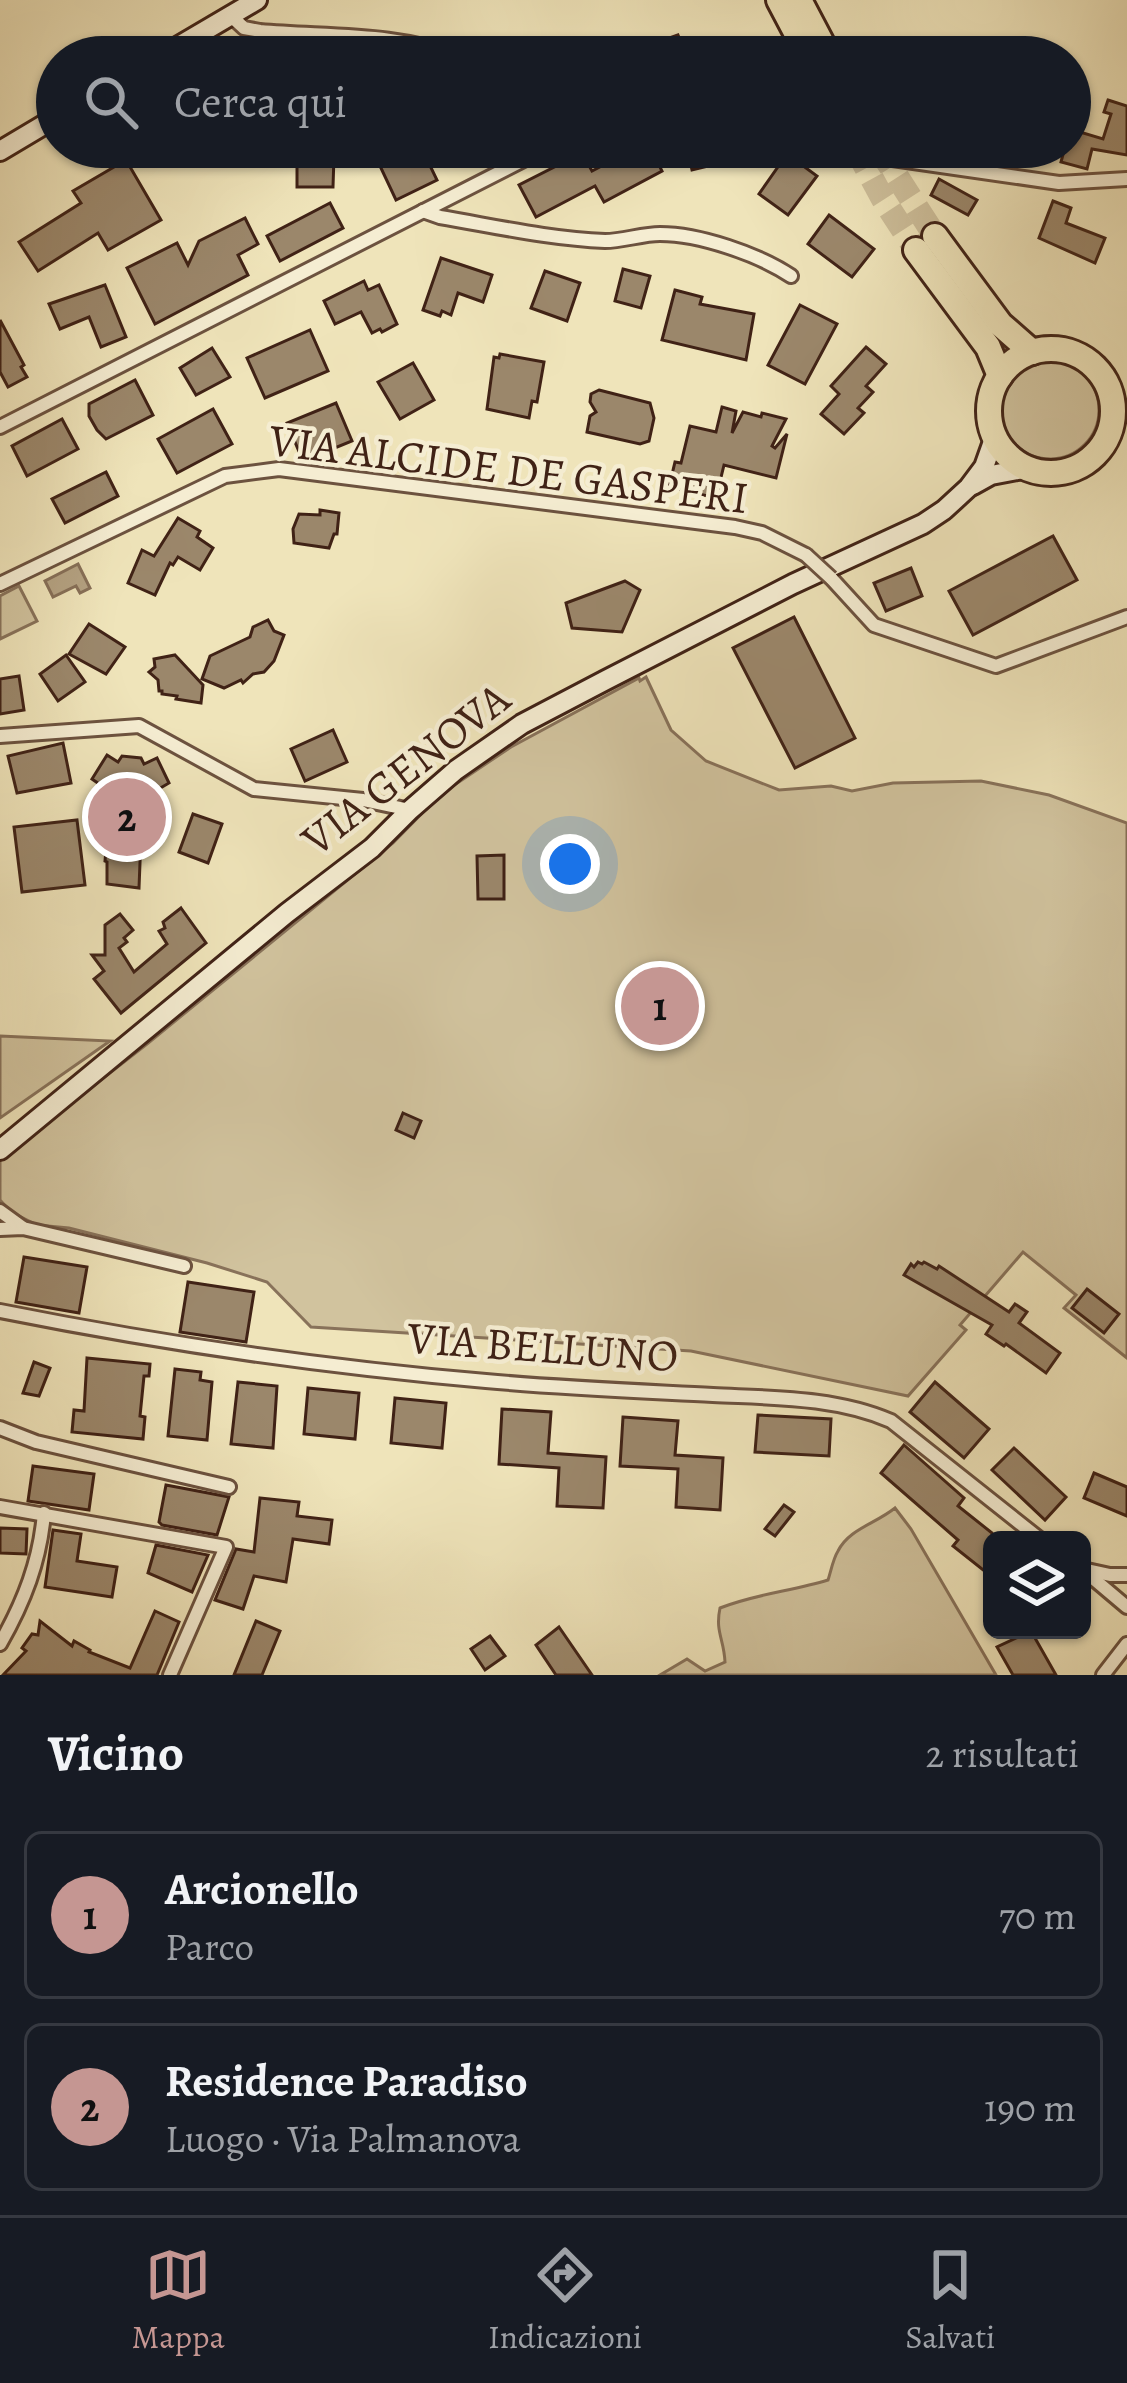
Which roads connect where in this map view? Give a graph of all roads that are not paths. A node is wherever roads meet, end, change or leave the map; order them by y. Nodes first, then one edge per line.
1 (257, 0) edge
2 (779, 0) edge
3 (799, 0) edge
4 (231, 16) junction
5 (196, 36) edge
6 (353, 36) edge
7 (798, 36) edge
8 (818, 36) edge
9 (36, 130) edge
10 (0, 151) edge
11 (508, 168) edge
12 (955, 168) edge
13 (1127, 179) edge
14 (423, 212) junction
15 (790, 276) dead end
16 (1032, 352) junction
17 (1000, 376) junction
18 (0, 427) edge
19 (994, 436) junction
20 (1028, 468) junction
21 (968, 487) junction
22 (0, 584) edge
23 (1127, 617) edge
24 (0, 736) edge
25 (410, 810) junction
26 (0, 1150) edge
27 (0, 1210) edge
28 (23, 1228) junction
29 (0, 1229) edge
30 (184, 1266) dead end
31 (0, 1311) edge
32 (0, 1428) edge
33 (229, 1487) dead end
34 (0, 1507) edge
35 (44, 1513) junction
36 (1030, 1531) edge
37 (1091, 1572) edge
38 (1127, 1575) edge
39 (1091, 1577) edge
40 (1127, 1607) edge
41 (0, 1644) edge
42 (1127, 1644) edge
43 (170, 1675) edge
44 (1103, 1675) edge

1 - 4 main road
2 - 7 highway
3 - 8 highway
4 - 5 main road
4 - 6 street
9 - 10 main road
11 - 14 street
12 - 13 street
14 - 15 street
14 - 18 street
16 - 17 highway
16 - 17 highway
16 - 20 highway, VIA GENOVA
17 - 19 highway, VIA GENOVA
19 - 20 highway
19 - 21 main road, VIA GENOVA
20 - 21 main road, VIA GENOVA
21 - 25 main road, VIA GENOVA
22 - 23 street, VIA ALCIDE DE GASPERI, bridge
24 - 25 street
25 - 26 main road, VIA GENOVA
27 - 28 street
28 - 29 street
28 - 30 street
31 - 36 street, VIA BELLUNO
32 - 33 street
34 - 35 street
35 - 41 street
35 - 43 street
37 - 38 street
39 - 40 street
42 - 44 street

